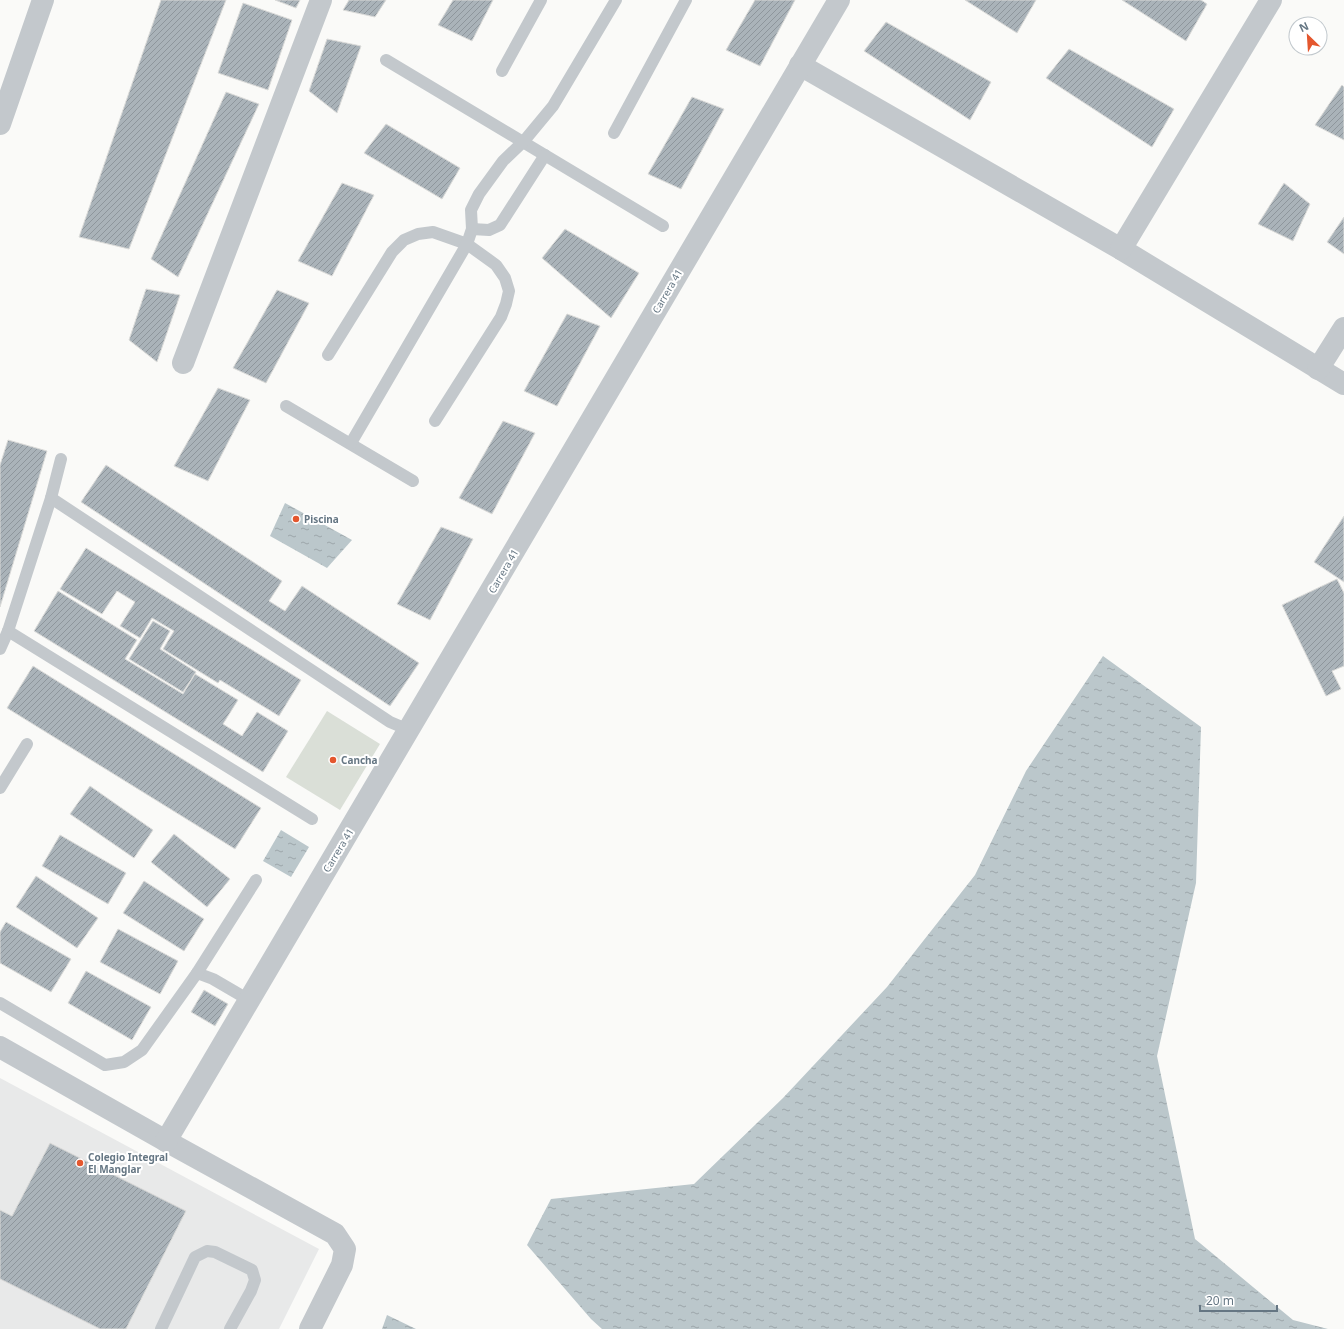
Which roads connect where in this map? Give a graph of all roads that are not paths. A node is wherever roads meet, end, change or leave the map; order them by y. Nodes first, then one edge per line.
1 (44, 0) edge
2 (322, 0) edge
3 (541, 0) edge
4 (616, 0) edge
5 (686, 0) edge
6 (839, 0) edge
7 (1271, 0) edge
8 (386, 60) dead end
9 (800, 65) junction
10 (502, 72) dead end
11 (0, 124) edge
12 (614, 133) dead end
13 (524, 141) junction
14 (545, 155) junction
15 (664, 226) dead end
16 (472, 229) junction
17 (467, 244) junction
18 (1121, 249) junction
19 (1344, 328) edge
20 (328, 355) dead end
21 (183, 363) dead end
22 (1318, 368) junction
23 (1344, 384) edge
24 (286, 406) dead end
25 (435, 421) dead end
26 (350, 444) junction
27 (61, 459) dead end
28 (412, 481) dead end
29 (51, 498) junction
30 (8, 631) junction
31 (0, 649) edge
32 (409, 730) junction
33 (27, 744) dead end
34 (0, 788) edge
35 (312, 819) dead end
36 (256, 880) dead end
37 (197, 973) junction
38 (249, 1000) junction
39 (0, 1003) edge
40 (0, 1047) edge
41 (166, 1141) junction
42 (161, 1329) edge
43 (230, 1329) edge
44 (310, 1329) edge

1 - 11 street
2 - 21 street
3 - 10 lane
4 - 13 lane
5 - 12 lane
6 - 9 street, Carrera 41
7 - 18 street
8 - 13 lane
9 - 18 street
9 - 32 street, Carrera 41
13 - 14 lane
13 - 16 lane
14 - 15 lane
14 - 16 lane
16 - 17 lane
17 - 20 lane
17 - 25 lane
17 - 26 lane
18 - 22 street
19 - 22 street
22 - 23 street
24 - 26 lane
26 - 28 lane
27 - 29 lane
29 - 30 lane
29 - 32 lane
30 - 31 lane
30 - 35 lane
32 - 38 street, Carrera 41
33 - 34 lane
36 - 37 lane
37 - 38 lane
37 - 39 lane
38 - 41 street, Carrera 41
40 - 41 street
41 - 44 street
42 - 43 lane

